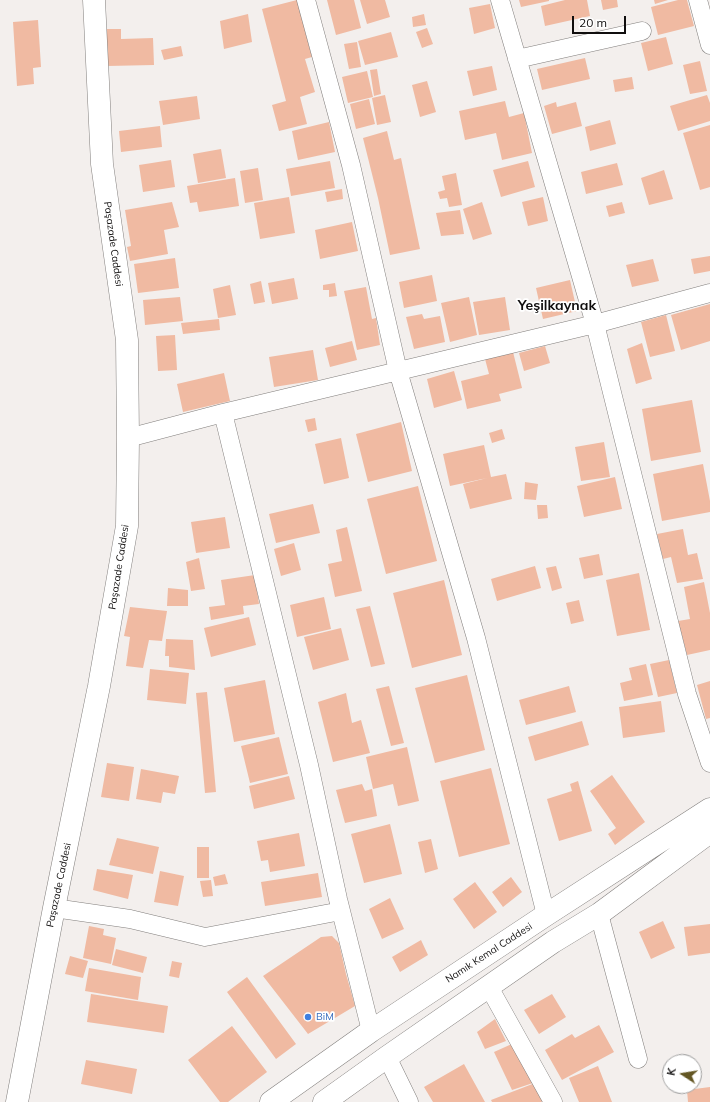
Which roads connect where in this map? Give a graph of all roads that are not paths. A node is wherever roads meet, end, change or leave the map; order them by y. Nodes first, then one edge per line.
1 (94, 0) edge
2 (306, 0) edge
3 (500, 0) edge
4 (698, 0) edge
5 (642, 31) dead end
6 (710, 45) edge
7 (517, 59) junction
8 (710, 292) edge
9 (595, 324) junction
10 (398, 370) junction
11 (223, 413) junction
12 (128, 438) junction
13 (710, 763) edge
14 (710, 809) edge
15 (710, 832) edge
16 (54, 908) junction
17 (341, 911) junction
18 (599, 914) junction
19 (546, 915) junction
20 (489, 987) junction
21 (371, 1031) junction
22 (387, 1057) junction
23 (638, 1059) dead end
24 (17, 1102) edge
25 (271, 1102) edge
26 (324, 1102) edge
27 (409, 1102) edge
28 (553, 1102) edge

1 - 12 street, Paşazade Caddesi
2 - 10 street
3 - 7 street
4 - 6 street
5 - 7 street
7 - 9 street
8 - 9 street
9 - 10 street
9 - 13 street
10 - 11 street
10 - 19 street
11 - 12 street
11 - 17 street
12 - 16 street, Paşazade Caddesi
14 - 19 street, Namık Kemal Caddesi
15 - 18 street
16 - 17 street
16 - 24 street, Paşazade Caddesi
17 - 21 street
18 - 20 street
18 - 23 street
19 - 21 street, Namık Kemal Caddesi
20 - 22 street
20 - 28 street
21 - 25 street, Namık Kemal Caddesi
22 - 26 street
22 - 27 street

